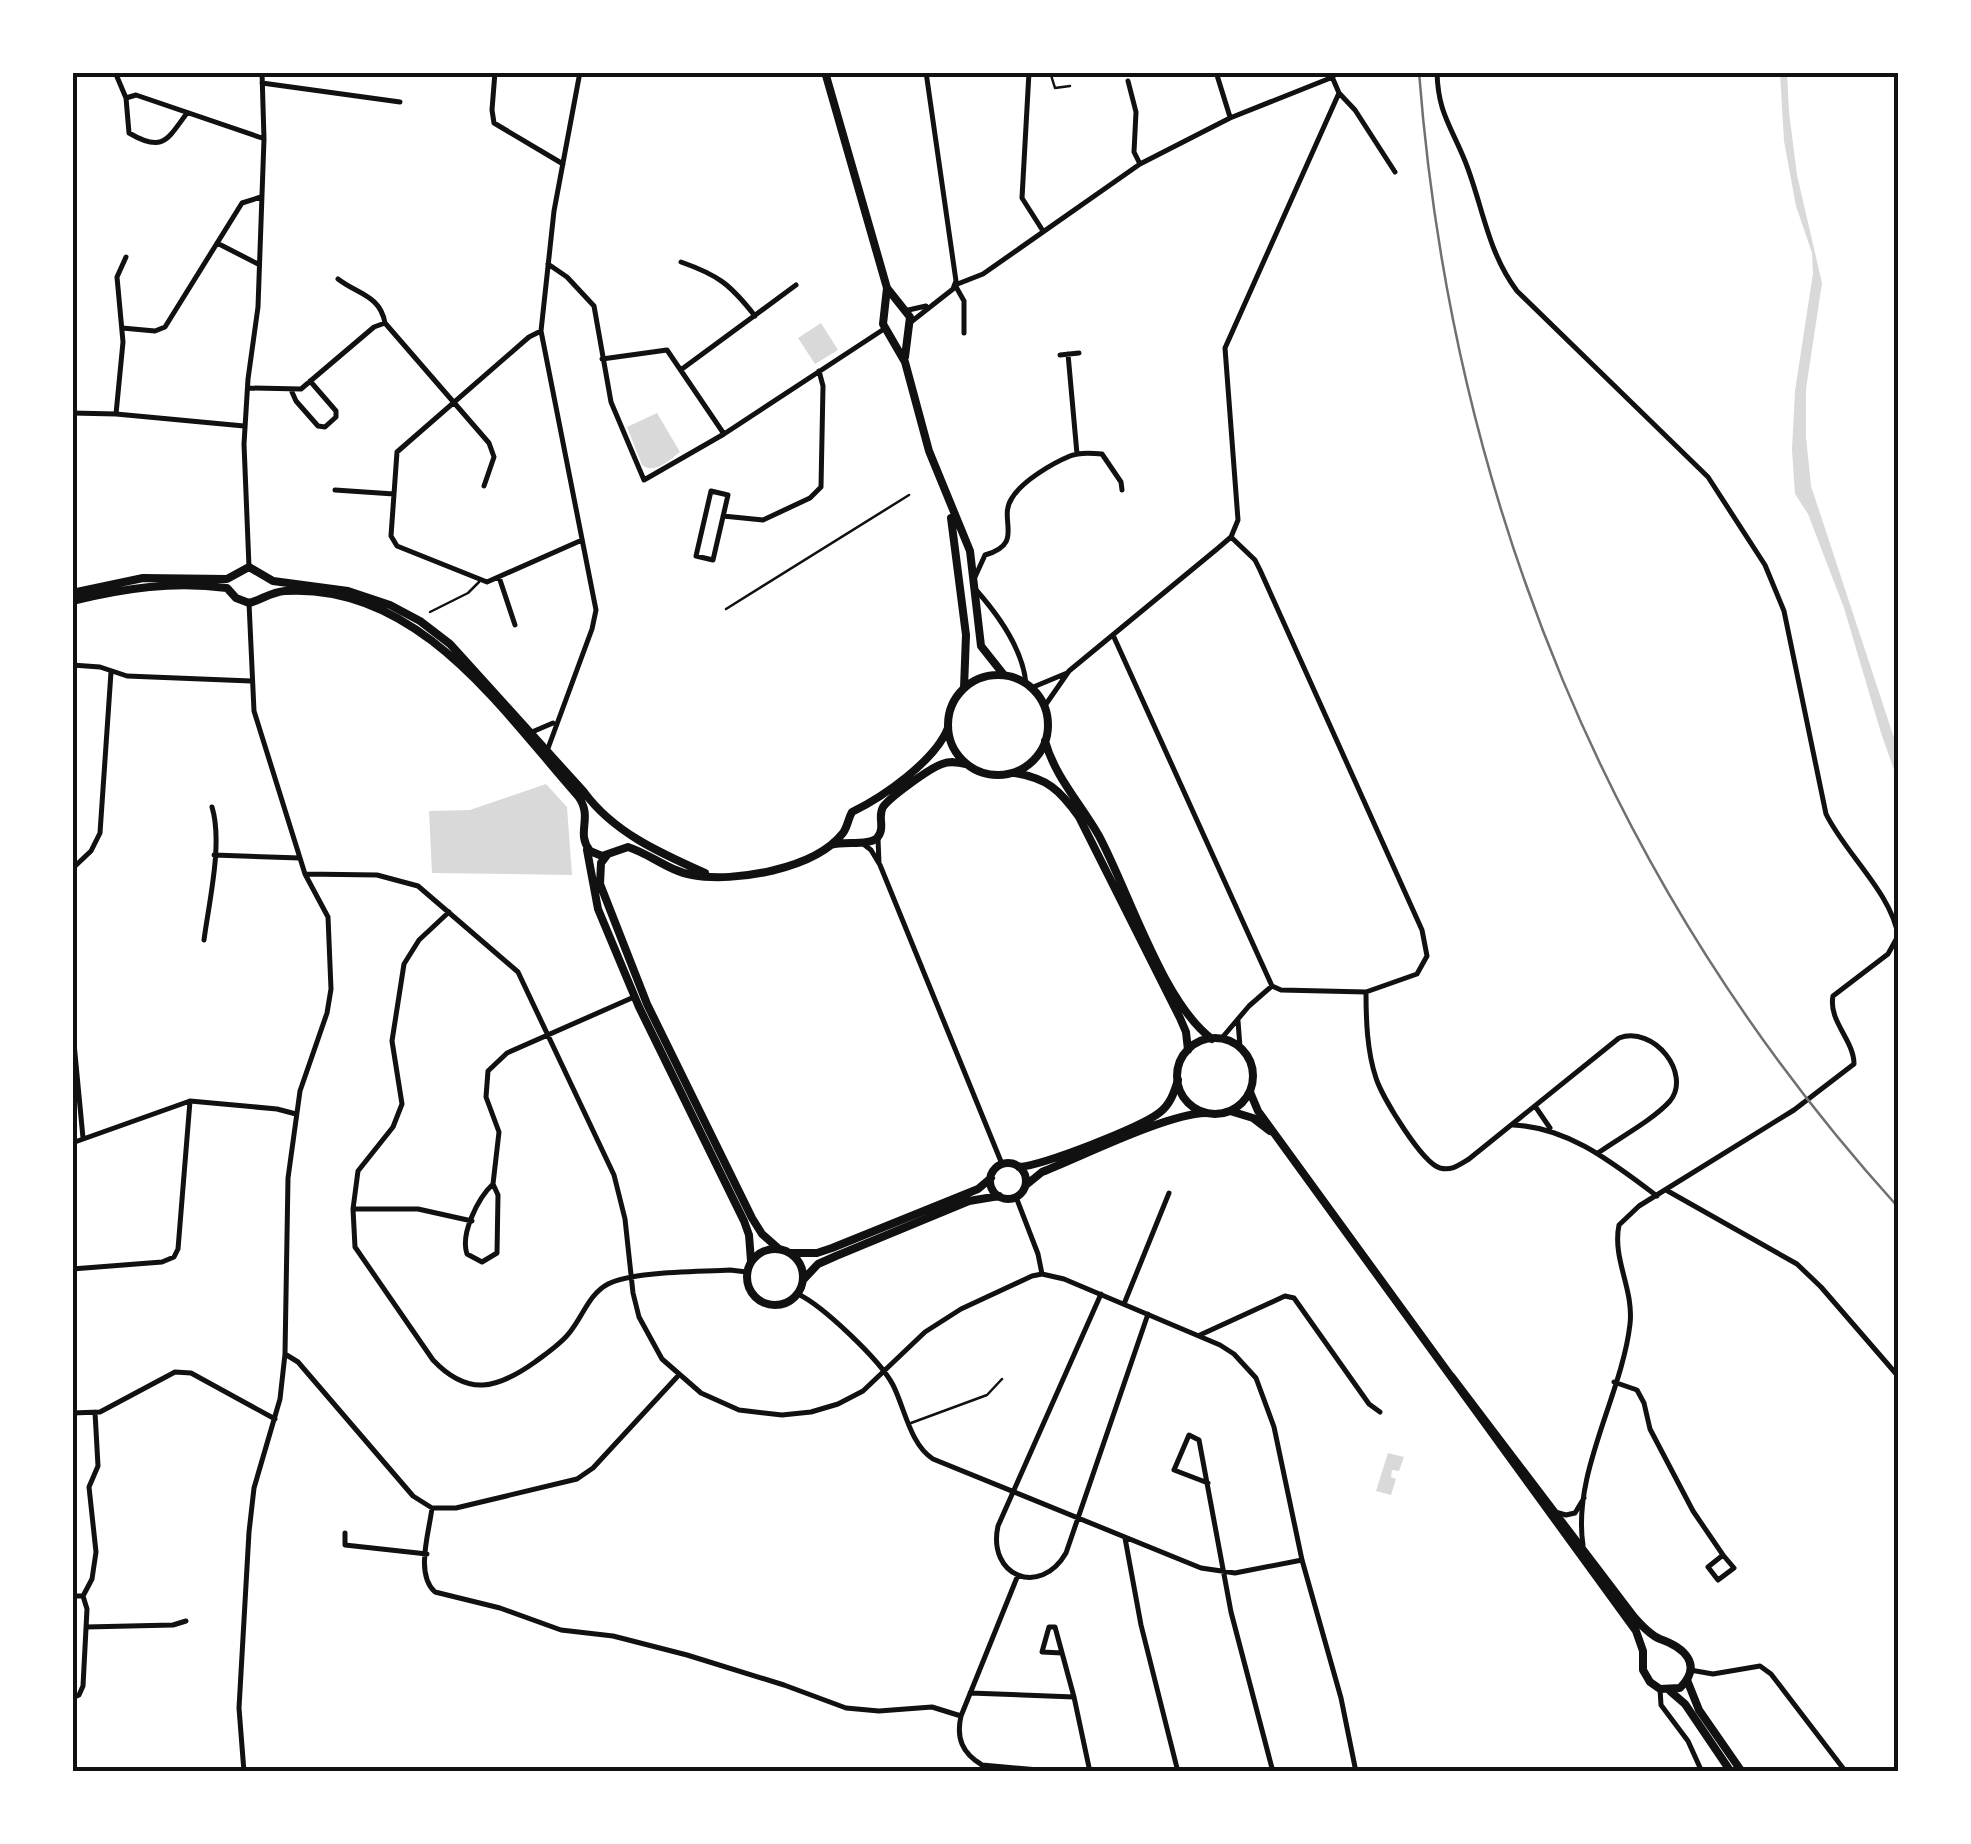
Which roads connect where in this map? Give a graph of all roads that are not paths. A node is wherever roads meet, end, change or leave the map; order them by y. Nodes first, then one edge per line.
1 (116, 72) edge
2 (262, 72) edge
3 (494, 72) edge
4 (580, 72) edge
5 (825, 72) edge
6 (926, 72) edge
7 (1029, 72) edge
8 (1050, 72) edge
9 (1133, 72) edge
10 (1216, 72) edge
11 (1438, 72) edge
12 (1331, 75) edge
13 (1128, 81) joint
14 (262, 83) junction
15 (1070, 86) dead end
16 (1339, 93) junction
17 (126, 98) junction
18 (400, 102) dead end
19 (190, 114) junction
20 (1230, 118) junction
21 (264, 139) junction
22 (563, 164) junction
23 (1140, 164) junction
24 (1394, 172) dead end
25 (262, 197) junction
26 (1043, 231) junction
27 (217, 243) junction
28 (126, 257) dead end
29 (681, 262) dead end
30 (548, 264) junction
31 (260, 265) junction
32 (338, 279) dead end
33 (796, 285) dead end
34 (955, 285) junction
35 (887, 288) junction
36 (928, 305) junction
37 (903, 310) junction
38 (885, 314) junction
39 (754, 316) junction
40 (911, 322) junction
41 (385, 324) junction
42 (122, 328) junction
43 (541, 330) junction
44 (888, 332) junction
45 (906, 333) junction
46 (964, 333) dead end
47 (1080, 352) dead end
48 (602, 360) junction
49 (904, 362) junction
50 (682, 369) junction
51 (819, 372) junction
52 (310, 382) junction
53 (248, 388) junction
54 (292, 392) junction
55 (454, 400) junction
56 (72, 413) edge
57 (116, 414) junction
58 (244, 426) junction
59 (724, 434) junction
60 (1077, 454) junction
61 (484, 486) dead end
62 (335, 490) dead end
63 (1122, 490) dead end
64 (394, 494) junction
65 (909, 495) dead end
66 (948, 504) junction
67 (724, 516) junction
68 (1231, 537) junction
69 (582, 540) junction
70 (969, 548) junction
71 (985, 556) junction
72 (249, 567) junction
73 (262, 574) junction
74 (233, 576) junction
75 (499, 577) junction
76 (974, 577) junction
77 (478, 582) junction
78 (976, 589) junction
79 (232, 592) junction
80 (72, 597) edge
81 (261, 598) junction
82 (248, 603) junction
83 (726, 609) dead end
84 (430, 612) dead end
85 (515, 626) dead end
86 (1113, 635) junction
87 (72, 665) edge
88 (111, 672) junction
89 (1069, 672) junction
90 (1004, 675) junction
91 (251, 682) junction
92 (1028, 686) junction
93 (964, 688) junction
94 (1044, 708) junction
95 (555, 721) junction
96 (948, 728) junction
97 (529, 731) junction
98 (1046, 742) junction
99 (547, 751) junction
100 (966, 764) junction
101 (1014, 773) junction
102 (212, 807) dead end
103 (864, 808) junction
104 (607, 816) junction
105 (882, 821) junction
106 (846, 826) junction
107 (621, 829) junction
108 (583, 836) junction
109 (878, 836) junction
110 (859, 842) junction
111 (826, 846) junction
112 (612, 852) junction
113 (214, 855) junction
114 (300, 858) junction
115 (880, 866) junction
116 (72, 869) edge
117 (305, 874) junction
118 (710, 875) junction
119 (449, 912) junction
120 (1891, 914) junction
121 (1898, 919) edge
122 (204, 940) dead end
123 (1272, 986) junction
124 (1366, 992) junction
125 (634, 997) junction
126 (72, 1022) edge
127 (1238, 1022) junction
128 (550, 1034) junction
129 (1216, 1039) junction
130 (1240, 1047) junction
131 (1188, 1050) junction
132 (75, 1059) edge
133 (1178, 1080) junction
134 (1250, 1092) junction
135 (190, 1101) junction
136 (1534, 1106) junction
137 (1230, 1111) junction
138 (1206, 1113) junction
139 (296, 1114) junction
140 (1510, 1125) junction
141 (1552, 1130) junction
142 (1276, 1136) junction
143 (83, 1139) junction
144 (72, 1143) edge
145 (1598, 1153) junction
146 (1002, 1164) junction
147 (1019, 1167) junction
148 (991, 1178) junction
149 (493, 1184) junction
150 (1026, 1185) junction
151 (1666, 1190) junction
152 (1169, 1193) dead end
153 (999, 1196) junction
154 (1657, 1196) junction
155 (1016, 1197) junction
156 (353, 1209) junction
157 (472, 1222) junction
158 (779, 1248) junction
159 (791, 1253) junction
160 (751, 1261) junction
161 (72, 1269) edge
162 (746, 1272) junction
163 (1042, 1274) junction
164 (631, 1278) junction
165 (803, 1280) junction
166 (798, 1294) junction
167 (1101, 1294) junction
168 (1124, 1304) junction
169 (1148, 1314) junction
170 (1200, 1335) junction
171 (284, 1354) junction
172 (885, 1373) junction
173 (678, 1376) junction
174 (1451, 1376) junction
175 (1898, 1376) edge
176 (1002, 1379) dead end
177 (1614, 1382) junction
178 (95, 1412) junction
179 (1380, 1412) dead end
180 (72, 1413) edge
181 (274, 1418) junction
182 (909, 1424) junction
183 (1208, 1483) junction
184 (1014, 1492) junction
185 (1585, 1496) junction
186 (432, 1508) junction
187 (1555, 1512) junction
188 (1079, 1517) junction
189 (345, 1533) dead end
190 (1125, 1538) junction
191 (1584, 1551) junction
192 (426, 1554) junction
193 (1723, 1554) junction
194 (1302, 1560) junction
195 (1224, 1573) junction
196 (1018, 1576) junction
197 (72, 1596) edge
198 (83, 1596) junction
199 (186, 1621) dead end
200 (86, 1627) junction
201 (1660, 1639) junction
202 (1643, 1651) junction
203 (1062, 1653) junction
204 (1690, 1670) junction
205 (1688, 1680) junction
206 (1665, 1690) junction
207 (970, 1693) junction
208 (1074, 1697) junction
209 (72, 1698) edge
210 (961, 1716) junction
211 (244, 1772) edge
212 (1062, 1772) edge
213 (1090, 1772) edge
214 (1178, 1772) edge
215 (1273, 1772) edge
216 (1356, 1772) edge
217 (1702, 1772) edge
218 (1732, 1772) edge
219 (1742, 1772) edge
220 (1846, 1772) edge

1 - 17 street
2 - 14 street
3 - 22 street
4 - 22 street
5 - 35 street
6 - 34 street
7 - 26 street
8 - 15 lane
9 - 13 lane
10 - 20 street
11 - 120 street
12 - 16 street
12 - 20 street
13 - 23 street
14 - 18 street
14 - 21 street
16 - 24 street
16 - 68 street
17 - 19 street
17 - 19 street
19 - 21 street
20 - 23 street
21 - 25 street
22 - 30 street
23 - 26 street
25 - 27 street
25 - 31 street
26 - 34 street
27 - 31 street
27 - 42 street
28 - 42 street
29 - 39 street
30 - 43 street
30 - 48 street
31 - 53 street
32 - 41 street
33 - 39 street
34 - 36 street
34 - 46 street
35 - 37 street
35 - 38 street
36 - 37 street
36 - 40 street
37 - 38 street
37 - 40 street
38 - 44 street
39 - 50 street
40 - 45 street
41 - 52 street
41 - 55 street
42 - 57 street
43 - 55 street
43 - 69 street
44 - 45 street
44 - 49 street
44 - 51 street
45 - 49 street
47 - 60 street
48 - 50 street
48 - 59 street
49 - 66 street
50 - 59 street
51 - 59 street
51 - 67 street
52 - 54 street
52 - 54 street
53 - 54 street
53 - 58 street
55 - 61 street
55 - 64 street
56 - 57 street
57 - 58 street
58 - 72 street
60 - 63 street
60 - 71 street
62 - 64 street
64 - 77 street
65 - 83 lane
66 - 70 street
66 - 93 street
67 - 67 street
68 - 86 street
68 - 124 street
69 - 75 street
69 - 95 street
70 - 71 street
70 - 76 street
71 - 76 street
72 - 73 street
72 - 74 street
73 - 81 street
73 - 97 street
74 - 79 street
74 - 80 street
75 - 77 street
75 - 85 street
76 - 78 street
77 - 84 lane
78 - 90 street
78 - 92 street
79 - 80 street
79 - 82 street
81 - 82 street
81 - 108 street
82 - 91 street
86 - 89 street
86 - 123 street
87 - 88 street
88 - 91 street
88 - 116 street
89 - 92 street
89 - 94 street
90 - 92 street
90 - 93 street
91 - 114 street
92 - 94 street
93 - 96 street
94 - 98 street
95 - 97 street
95 - 99 street
96 - 100 street
96 - 103 street
97 - 99 street
98 - 101 street
98 - 129 street
99 - 104 street
100 - 101 street
100 - 105 street
101 - 131 street
102 - 113 street
103 - 105 street
103 - 106 street
104 - 107 street
104 - 108 street
105 - 109 street
106 - 110 street
106 - 111 street
107 - 112 street
107 - 118 street
108 - 112 street
108 - 125 street
109 - 110 street
109 - 115 street
110 - 111 street
110 - 115 street
111 - 118 street
112 - 118 street
112 - 158 street
113 - 114 street
113 - 122 street
114 - 117 street
115 - 146 street
117 - 119 street
117 - 139 street
119 - 128 street
119 - 156 street
120 - 121 street
120 - 151 street
123 - 124 street
123 - 127 street
124 - 140 street
125 - 128 street
125 - 160 street
126 - 132 street
127 - 129 street
127 - 130 street
128 - 149 street
128 - 164 street
129 - 130 street
129 - 131 street
130 - 134 street
131 - 133 street
132 - 143 street
133 - 138 street
133 - 147 street
134 - 137 street
134 - 142 street
135 - 139 street
135 - 143 street
135 - 161 street
136 - 140 street
136 - 141 street
136 - 145 street
137 - 138 street
137 - 142 street
138 - 150 street
139 - 171 street
140 - 141 street
141 - 145 street
142 - 174 street
143 - 144 street
145 - 154 street
146 - 147 street
146 - 148 street
147 - 150 street
148 - 153 street
148 - 159 street
149 - 157 street
149 - 157 street
150 - 155 street
151 - 154 street
151 - 175 street
152 - 168 street
153 - 155 street
153 - 165 street
154 - 177 street
155 - 163 street
156 - 157 street
156 - 164 street
158 - 159 street
158 - 160 street
159 - 165 street
160 - 162 street
162 - 164 street
162 - 166 street
163 - 167 street
163 - 172 street
164 - 173 street
165 - 166 street
166 - 172 street
167 - 168 street
167 - 184 street
168 - 169 street
169 - 170 street
169 - 188 street
170 - 179 street
170 - 194 street
171 - 181 street
171 - 186 street
172 - 173 street
172 - 182 street
173 - 186 street
174 - 187 street
174 - 202 street
176 - 182 lane
177 - 185 street
177 - 193 street
178 - 180 street
178 - 181 street
178 - 198 street
181 - 211 street
182 - 184 street
183 - 183 street
183 - 195 street
184 - 188 street
184 - 196 street
185 - 187 street
185 - 191 street
186 - 192 street
187 - 191 street
188 - 190 street
188 - 196 street
189 - 192 street
190 - 195 street
190 - 214 street
191 - 201 street
192 - 210 street
193 - 193 street
194 - 195 street
194 - 216 street
195 - 215 street
196 - 207 street
197 - 198 street
198 - 200 street
199 - 200 street
200 - 209 street
201 - 202 street
201 - 204 street
202 - 206 street
203 - 203 street
203 - 208 street
204 - 205 street
204 - 220 street
205 - 206 street
205 - 219 street
206 - 217 street
206 - 218 street
207 - 208 street
207 - 210 street
208 - 213 street
210 - 212 street

